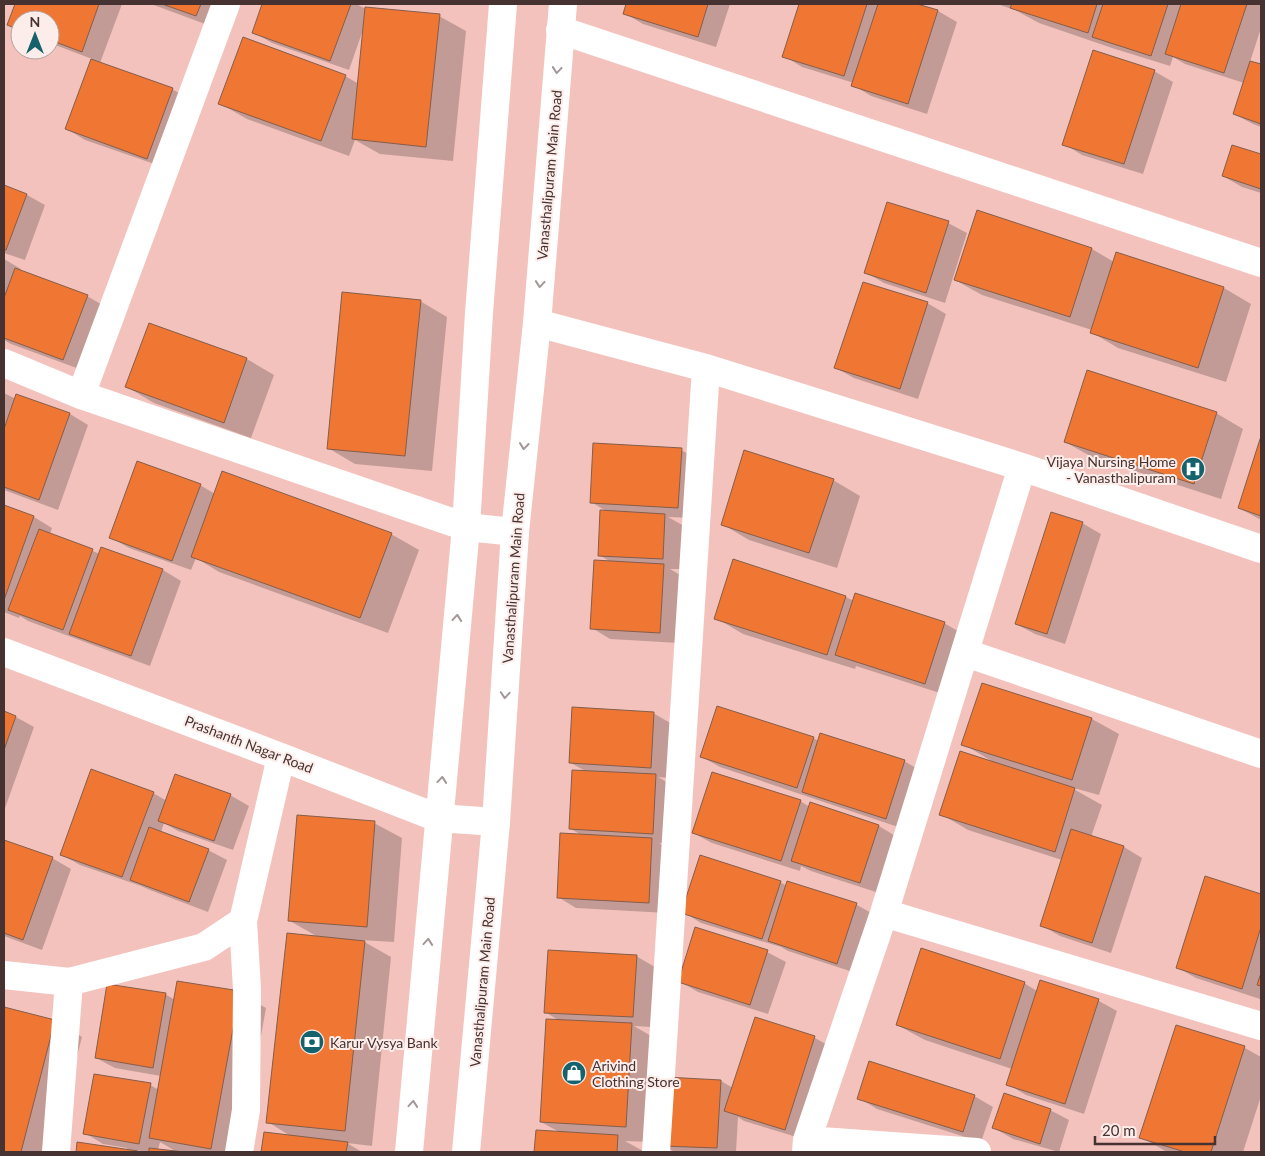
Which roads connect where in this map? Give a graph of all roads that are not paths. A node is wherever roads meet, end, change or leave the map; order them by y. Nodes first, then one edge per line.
1 (226, 4) edge
2 (503, 4) edge
3 (561, 17) edge
4 (1261, 264) edge
5 (537, 323) junction
6 (4, 364) edge
7 (706, 368) junction
8 (81, 395) junction
9 (1022, 468) junction
10 (466, 527) junction
11 (515, 532) junction
12 (1261, 549) edge
13 (4, 652) edge
14 (966, 653) junction
15 (1261, 754) edge
16 (282, 757) junction
17 (438, 818) junction
18 (496, 822) junction
19 (884, 913) junction
20 (243, 921) junction
21 (4, 975) edge
22 (69, 982) junction
23 (1261, 1026) edge
24 (806, 1146) edge
25 (56, 1152) edge
26 (239, 1152) edge
27 (409, 1152) edge
28 (466, 1152) edge
29 (656, 1152) edge
30 (977, 1152) edge

1 - 8 street
2 - 10 street
3 - 4 street
3 -> 5 street, Vanasthalipuram Main Road
5 - 7 street
5 -> 11 street, Vanasthalipuram Main Road
6 - 8 street
7 - 9 street
7 - 29 street
8 - 10 street
9 - 12 street
9 - 14 street
10 - 11 street
17 -> 10 street
11 -> 18 street, Vanasthalipuram Main Road
13 - 16 street, Prashanth Nagar Road
14 - 15 street
14 - 19 street
16 - 17 street, Prashanth Nagar Road
16 - 20 street
17 - 18 street, Prashanth Nagar Road
27 -> 17 street
18 - 28 street, Vanasthalipuram Main Road
19 - 23 street
19 - 24 street
20 - 22 street
20 - 26 street
21 - 22 street
22 - 25 street
24 - 30 street

